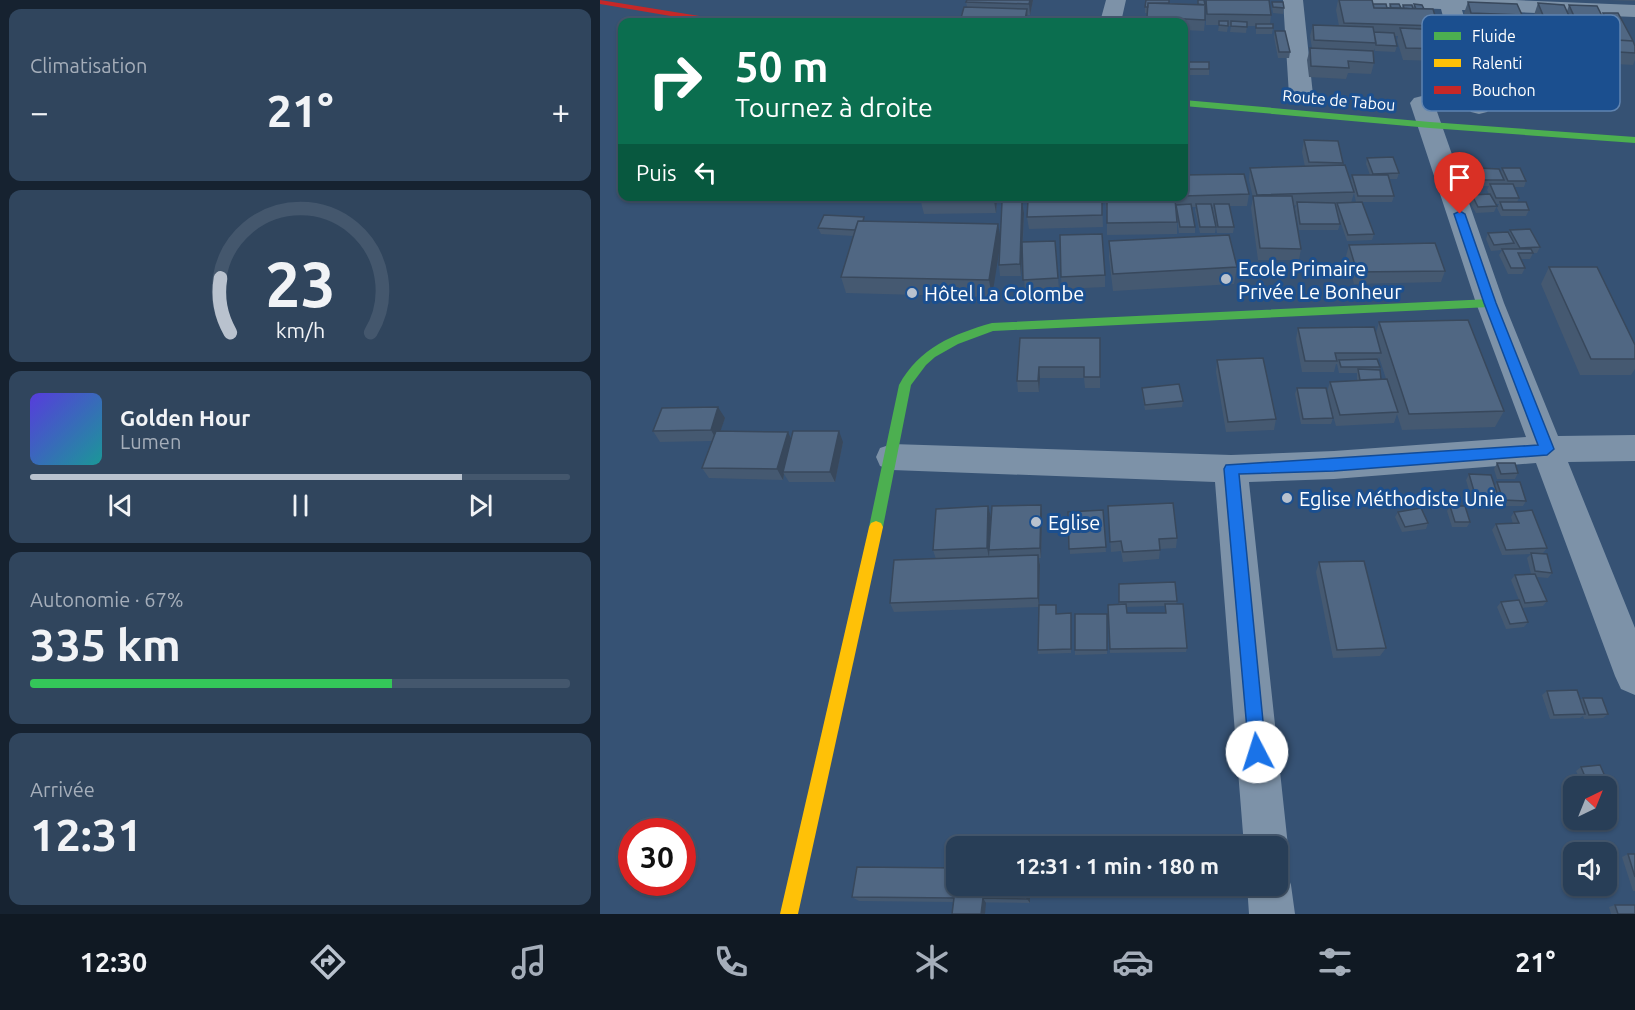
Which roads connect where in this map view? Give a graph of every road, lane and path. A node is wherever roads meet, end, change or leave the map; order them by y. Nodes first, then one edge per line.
1 (1116, 0) edge
2 (1293, 0) edge
3 (1362, 0) edge
4 (600, 1) edge
5 (1450, 2) edge
6 (1635, 11) edge
7 (696, 18) edge
8 (1112, 18) edge
9 (1300, 95) dead end
10 (1188, 103) edge
11 (1422, 109) edge
12 (1425, 111) edge
13 (1438, 111) edge
14 (1635, 140) edge
15 (1490, 303) junction
16 (1635, 448) edge
17 (1547, 449) junction
18 (892, 458) junction
19 (1231, 469) junction
20 (1635, 676) edge
21 (1265, 836) edge
22 (1270, 896) edge
23 (789, 914) edge
24 (1272, 914) edge

1 - 8 street
2 - 9 street
3 - 5 street
4 - 7 street
5 - 6 street
10 - 11 street, Route de Tabou
12 - 15 street
13 - 14 street, Route de Tabou
15 - 17 street
15 - 18 street
16 - 17 street
17 - 19 street
17 - 20 street
18 - 19 street
18 - 23 street
19 - 21 street
22 - 24 street

